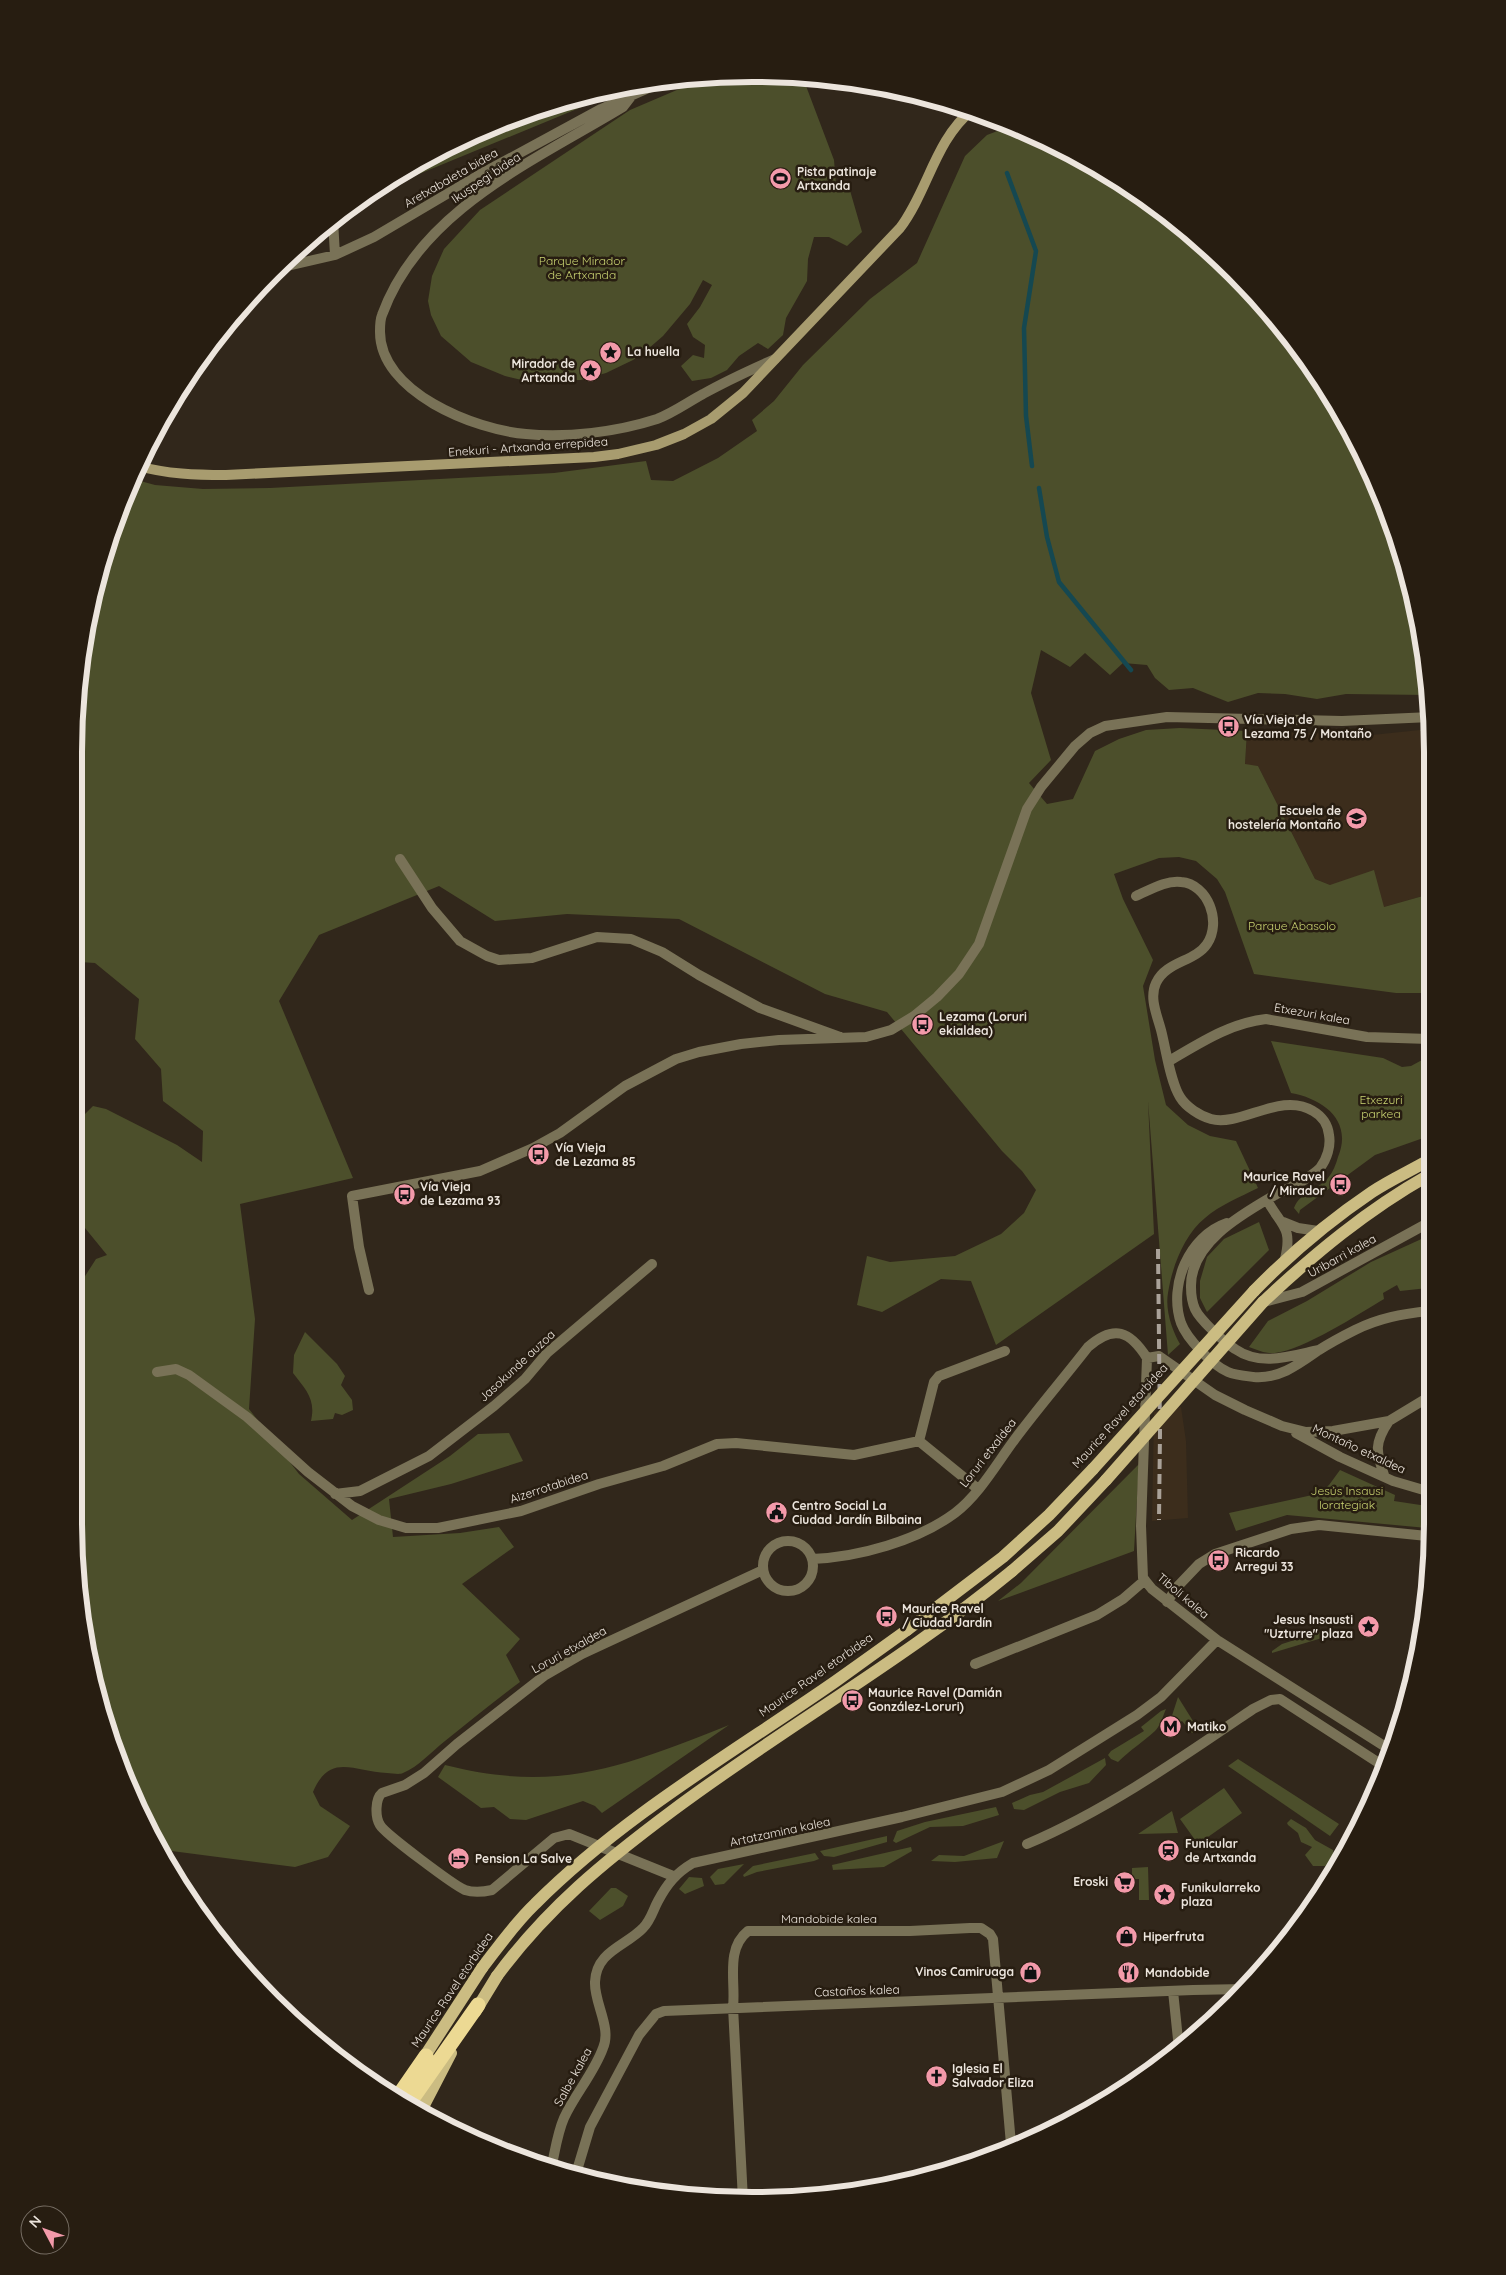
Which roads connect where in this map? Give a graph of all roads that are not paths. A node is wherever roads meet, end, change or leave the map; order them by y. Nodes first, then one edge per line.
1 (636, 93) edge
2 (633, 94) junction
3 (965, 117) edge
4 (334, 230) edge
5 (335, 255) junction
6 (295, 264) edge
7 (778, 358) junction
8 (147, 468) edge
9 (1422, 717) edge
10 (400, 859) dead end
11 (1136, 896) dead end
12 (843, 1039) junction
13 (1424, 1039) edge
14 (1169, 1061) junction
15 (1424, 1163) edge
16 (1424, 1178) edge
17 (1267, 1200) junction
18 (1233, 1221) junction
19 (1283, 1222) junction
20 (1424, 1225) edge
21 (1318, 1231) junction
22 (1285, 1260) junction
23 (652, 1264) dead end
24 (369, 1290) dead end
25 (1263, 1302) junction
26 (1424, 1312) edge
27 (1319, 1350) junction
28 (1005, 1351) dead end
29 (1147, 1358) junction
30 (157, 1372) dead end
31 (1198, 1384) junction
32 (1146, 1390) junction
33 (1424, 1400) edge
34 (1389, 1421) junction
35 (1282, 1426) junction
36 (919, 1441) junction
37 (1384, 1475) junction
38 (978, 1489) junction
39 (1424, 1491) edge
40 (335, 1494) junction
41 (1423, 1536) edge
42 (812, 1559) junction
43 (763, 1570) junction
44 (1145, 1580) junction
45 (1167, 1602) junction
46 (1217, 1640) junction
47 (975, 1664) dead end
48 (1385, 1746) edge
49 (1378, 1763) edge
50 (1027, 1844) dead end
51 (673, 1876) junction
52 (1233, 1989) edge
53 (1174, 1991) junction
54 (999, 1998) junction
55 (478, 2005) junction
56 (733, 2007) junction
57 (1178, 2040) edge
58 (426, 2056) junction
59 (440, 2062) junction
60 (397, 2090) edge
61 (401, 2093) edge
62 (412, 2099) edge
63 (417, 2103) edge
64 (424, 2106) edge
65 (1011, 2141) edge
66 (553, 2162) edge
67 (577, 2169) edge
68 (743, 2192) edge

1 - 2 street, Aretxabaleta bidea
2 - 5 street, Aretxabaleta bidea
2 - 7 street, Ikuspegi bidea
3 - 7 street, Enekuri - Artxanda errepidea
4 - 5 street
5 - 6 street, Aretxabaleta bidea
7 - 8 street, Enekuri - Artxanda errepidea
9 - 12 street
10 - 12 street
11 - 14 street
12 - 24 street
13 - 14 street, Etxezuri kalea
14 - 17 street
15 - 21 main road, Maurice Ravel etorbidea
16 - 25 main road
17 - 18 street
17 - 19 street
18 - 27 street
18 - 27 street
19 - 21 street
19 - 22 street
20 - 25 street, Uribarri kalea
21 - 22 main road, Maurice Ravel etorbidea
22 - 58 main road, Maurice Ravel etorbidea, bridge
23 - 40 street, Jasokunde auzoa
25 - 55 main road, bridge
26 - 27 street
28 - 36 street
29 - 31 street
29 - 32 street, Tiboli kalea
29 - 38 street, Loruri etxaldea
30 - 40 street, Aizerrotabidea
31 - 32 street
31 - 35 street
32 - 44 street, Tiboli kalea
33 - 34 street
34 - 35 street
34 - 37 street
35 - 37 street, Montaño etxaldea
36 - 38 street
36 - 40 street, Aizerrotabidea
37 - 39 street, Montaño etxaldea
38 - 42 street, Loruri etxaldea
41 - 45 street
42 - 43 street
42 - 43 street
43 - 51 street, Loruri etxaldea
44 - 45 street, Tiboli kalea
44 - 47 street
45 - 46 street, Tiboli kalea
46 - 48 street, Tiboli kalea
46 - 51 street, Artatzamina kalea
49 - 50 street
51 - 66 street, Salbe kalea
52 - 53 street, Castaños kalea
53 - 54 street, Castaños kalea
53 - 57 street
54 - 56 street, Castaños kalea
54 - 56 street, Mandobide kalea
54 - 65 street
55 - 59 highway
55 - 64 main road
56 - 67 street, Castaños kalea
56 - 68 street
58 - 60 main road
58 - 61 highway, Maurice Ravel etorbidea
59 - 62 highway
59 - 63 highway

